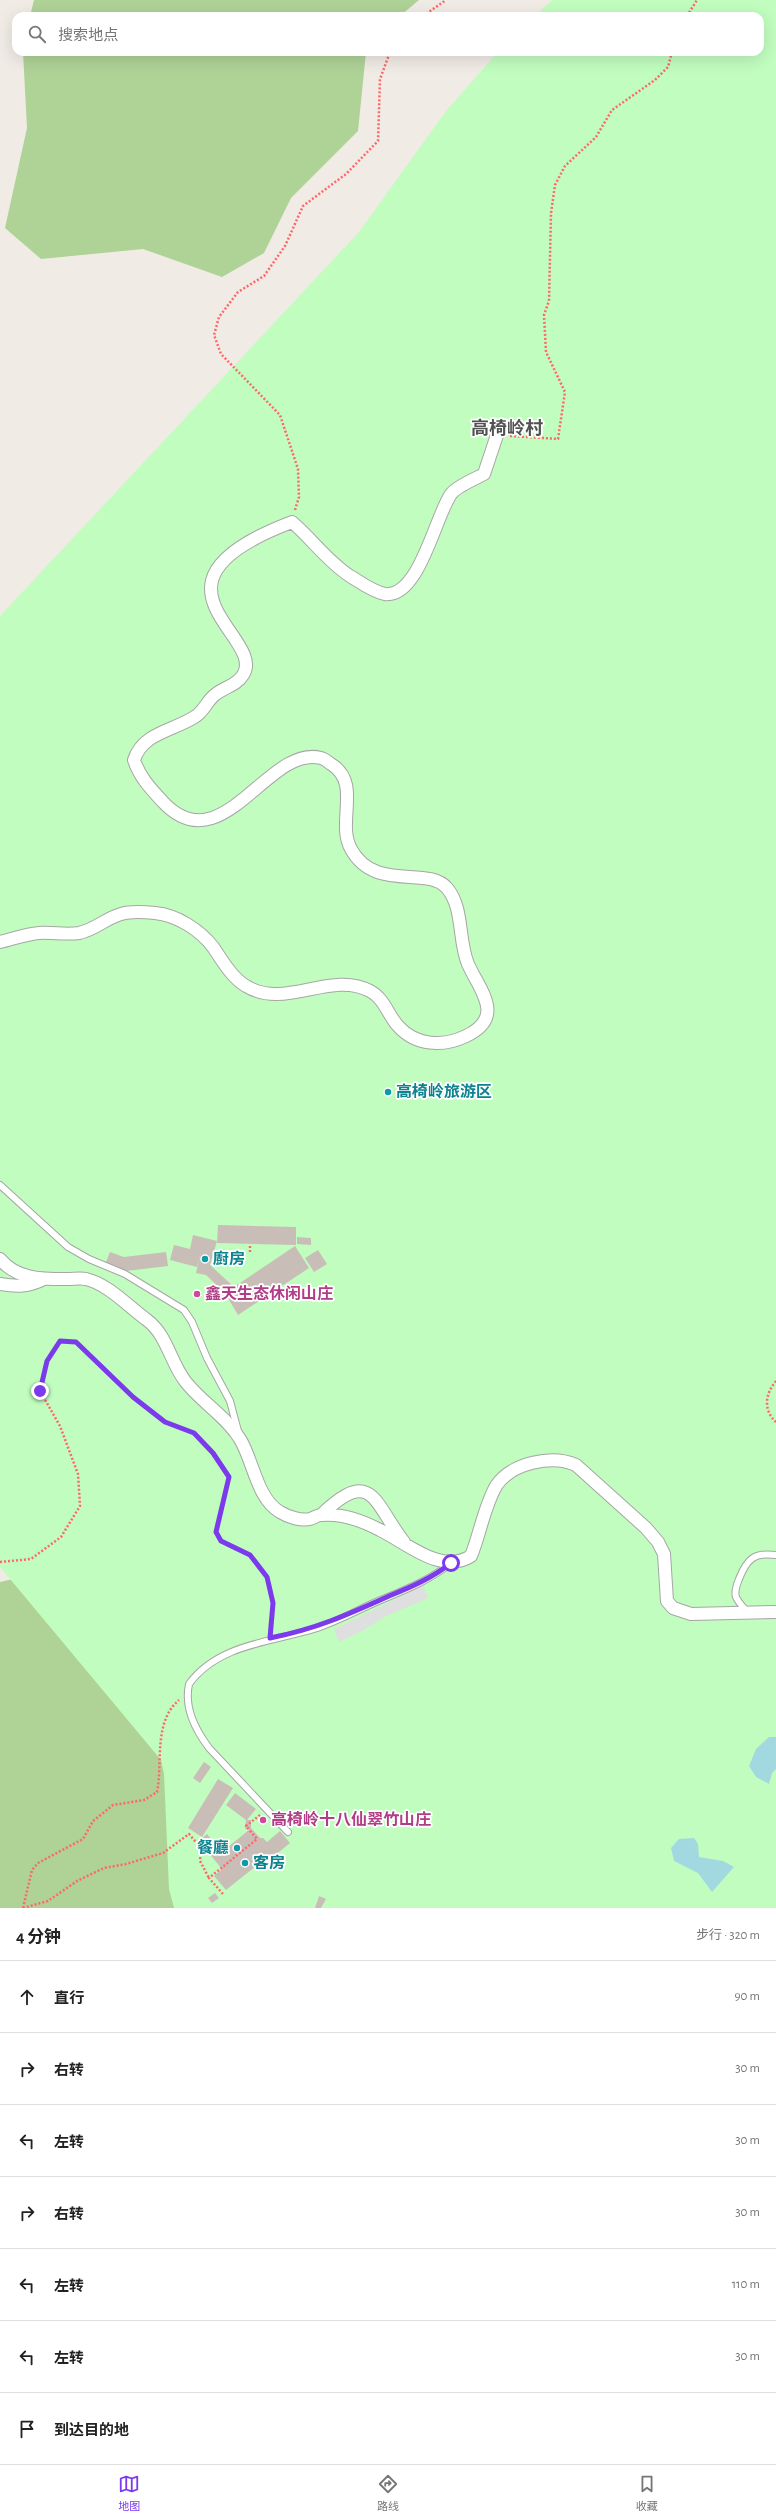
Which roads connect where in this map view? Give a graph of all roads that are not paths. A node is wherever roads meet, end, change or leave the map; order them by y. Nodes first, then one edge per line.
1 (497, 434) road end
2 (0, 942) edge
3 (0, 1185) edge
4 (0, 1259) edge
5 (44, 1279) junction
6 (0, 1284) edge
7 (240, 1438) junction
8 (321, 1515) junction
9 (408, 1546) junction
10 (776, 1555) edge
11 (451, 1563) junction
12 (747, 1612) junction
13 (776, 1612) edge
14 (288, 1832) dead end

1 - 2 street
3 - 7 lane
4 - 5 street
5 - 6 street
5 - 7 street
7 - 8 street
8 - 9 street
8 - 9 street
9 - 11 street
10 - 12 lane
11 - 12 street
11 - 14 lane
12 - 13 street

